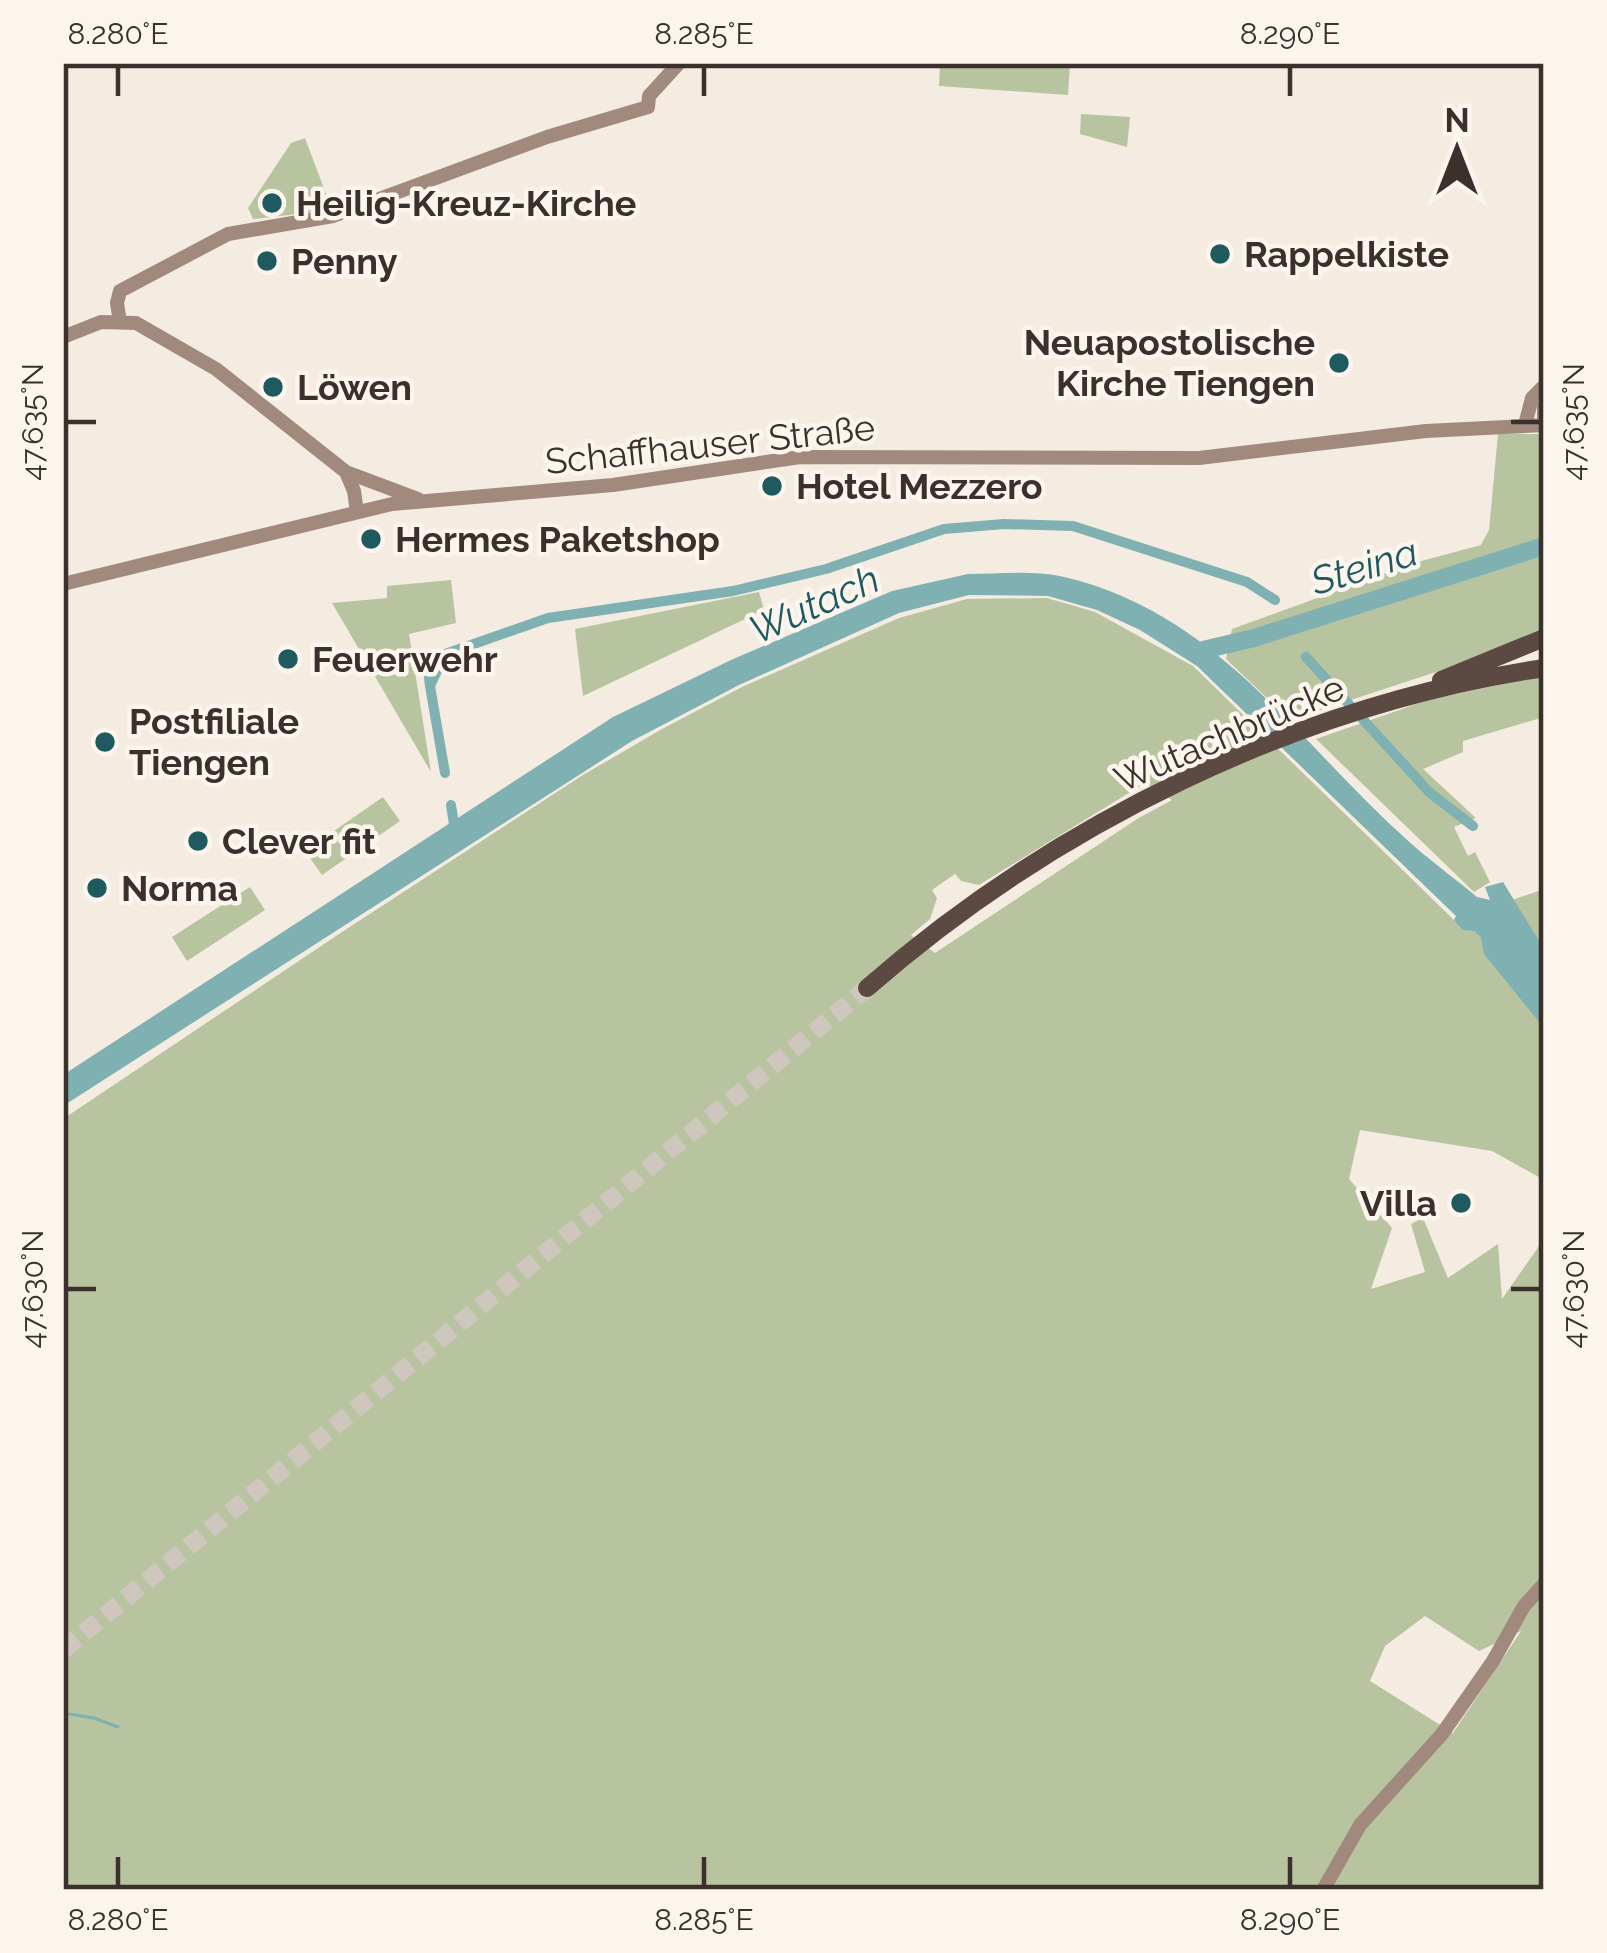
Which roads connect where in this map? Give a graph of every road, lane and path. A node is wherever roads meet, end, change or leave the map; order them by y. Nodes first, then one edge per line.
1 (679, 63) edge
2 (120, 322) junction
3 (63, 337) edge
4 (1544, 386) edge
5 (1544, 406) edge
6 (1544, 423) edge
7 (1526, 425) junction
8 (346, 472) junction
9 (423, 501) junction
10 (356, 512) junction
11 (63, 584) edge
12 (1544, 638) edge
13 (1544, 668) edge
14 (1409, 695) junction
15 (867, 988) tunnel mouth
16 (1544, 1584) edge
17 (1323, 1890) edge

1 - 2 main road
2 - 3 main road
2 - 8 main road
4 - 7 main road
5 - 6 main road
6 - 7 main road, Schaffhauser Straße
7 - 9 main road, Schaffhauser Straße
8 - 9 main road
8 - 10 main road
9 - 10 main road, Schaffhauser Straße
10 - 11 main road, Schaffhauser Straße
12 - 14 highway
13 - 14 highway
14 - 15 highway, Wutachbrücke
16 - 17 main road

